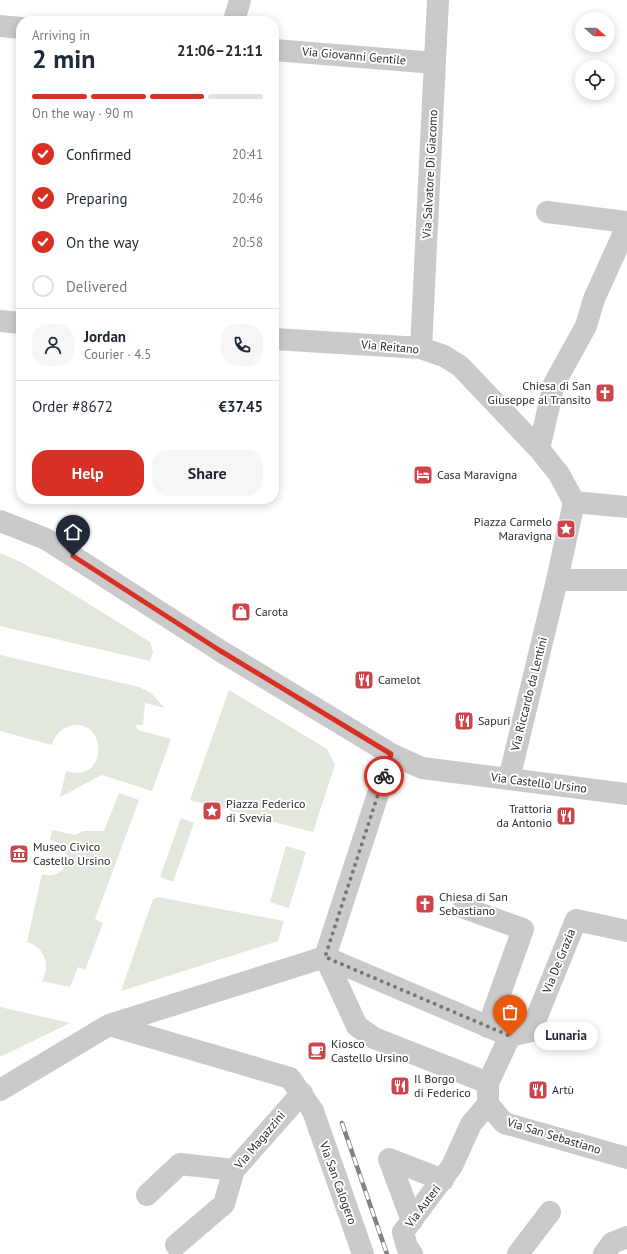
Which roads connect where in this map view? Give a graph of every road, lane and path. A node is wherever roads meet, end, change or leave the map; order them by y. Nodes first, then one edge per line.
1 (240, 0) edge
2 (438, 0) edge
3 (235, 16) edge
4 (0, 26) edge
5 (16, 28) edge
6 (279, 50) edge
7 (435, 63) junction
8 (547, 212) dead end
9 (627, 222) edge
10 (624, 239) edge
11 (0, 321) edge
12 (16, 323) edge
13 (279, 339) edge
14 (421, 348) junction
15 (539, 449) junction
16 (574, 502) junction
17 (627, 507) edge
18 (0, 521) edge
19 (557, 580) junction
20 (627, 580) edge
21 (391, 754) junction
22 (509, 779) junction
23 (627, 794) edge
24 (464, 908) dead end
25 (627, 931) edge
26 (325, 957) junction
27 (109, 1025) junction
28 (488, 1027) junction
29 (510, 1036) junction
30 (0, 1090) edge
31 (488, 1094) junction
32 (294, 1100) junction
33 (627, 1158) edge
34 (234, 1170) junction
35 (442, 1180) junction
36 (147, 1195) dead end
37 (550, 1212) dead end
38 (412, 1222) junction
39 (627, 1237) edge
40 (176, 1245) dead end
41 (359, 1251) edge
42 (412, 1254) edge
43 (518, 1254) edge
44 (604, 1254) edge

1 - 3 street
2 - 7 street, Via Salvatore Di Giacomo
4 - 5 street
6 - 7 street, Via Giovanni Gentile
7 - 14 street, Via Salvatore Di Giacomo
8 - 9 street
10 - 15 street
11 - 12 street
13 - 14 street, Via Reitano
14 - 15 street, Via Reitano
15 - 16 street, Via Reitano
16 - 17 street
16 - 19 street, Via Riccardo da Lentini
18 - 21 street
19 - 20 street
19 - 22 street, Via Riccardo da Lentini
21 - 22 street, Via Castello Ursino
21 - 26 street
22 - 23 street, Via Castello Ursino
24 - 28 street
25 - 29 street, Via De Grazia
26 - 27 street
26 - 28 street
26 - 31 street
27 - 30 street
27 - 32 street, Via San Calogero
28 - 29 street
29 - 31 street
31 - 33 street, Via San Sebastiano
31 - 35 street, Via Auteri
32 - 34 street, Via Magazzini
32 - 41 street, Via San Calogero
34 - 36 street
34 - 40 street, Via Magazzini
35 - 38 street, Via Auteri
35 - 38 street
37 - 43 street
38 - 42 street, Via Auteri
39 - 44 street

